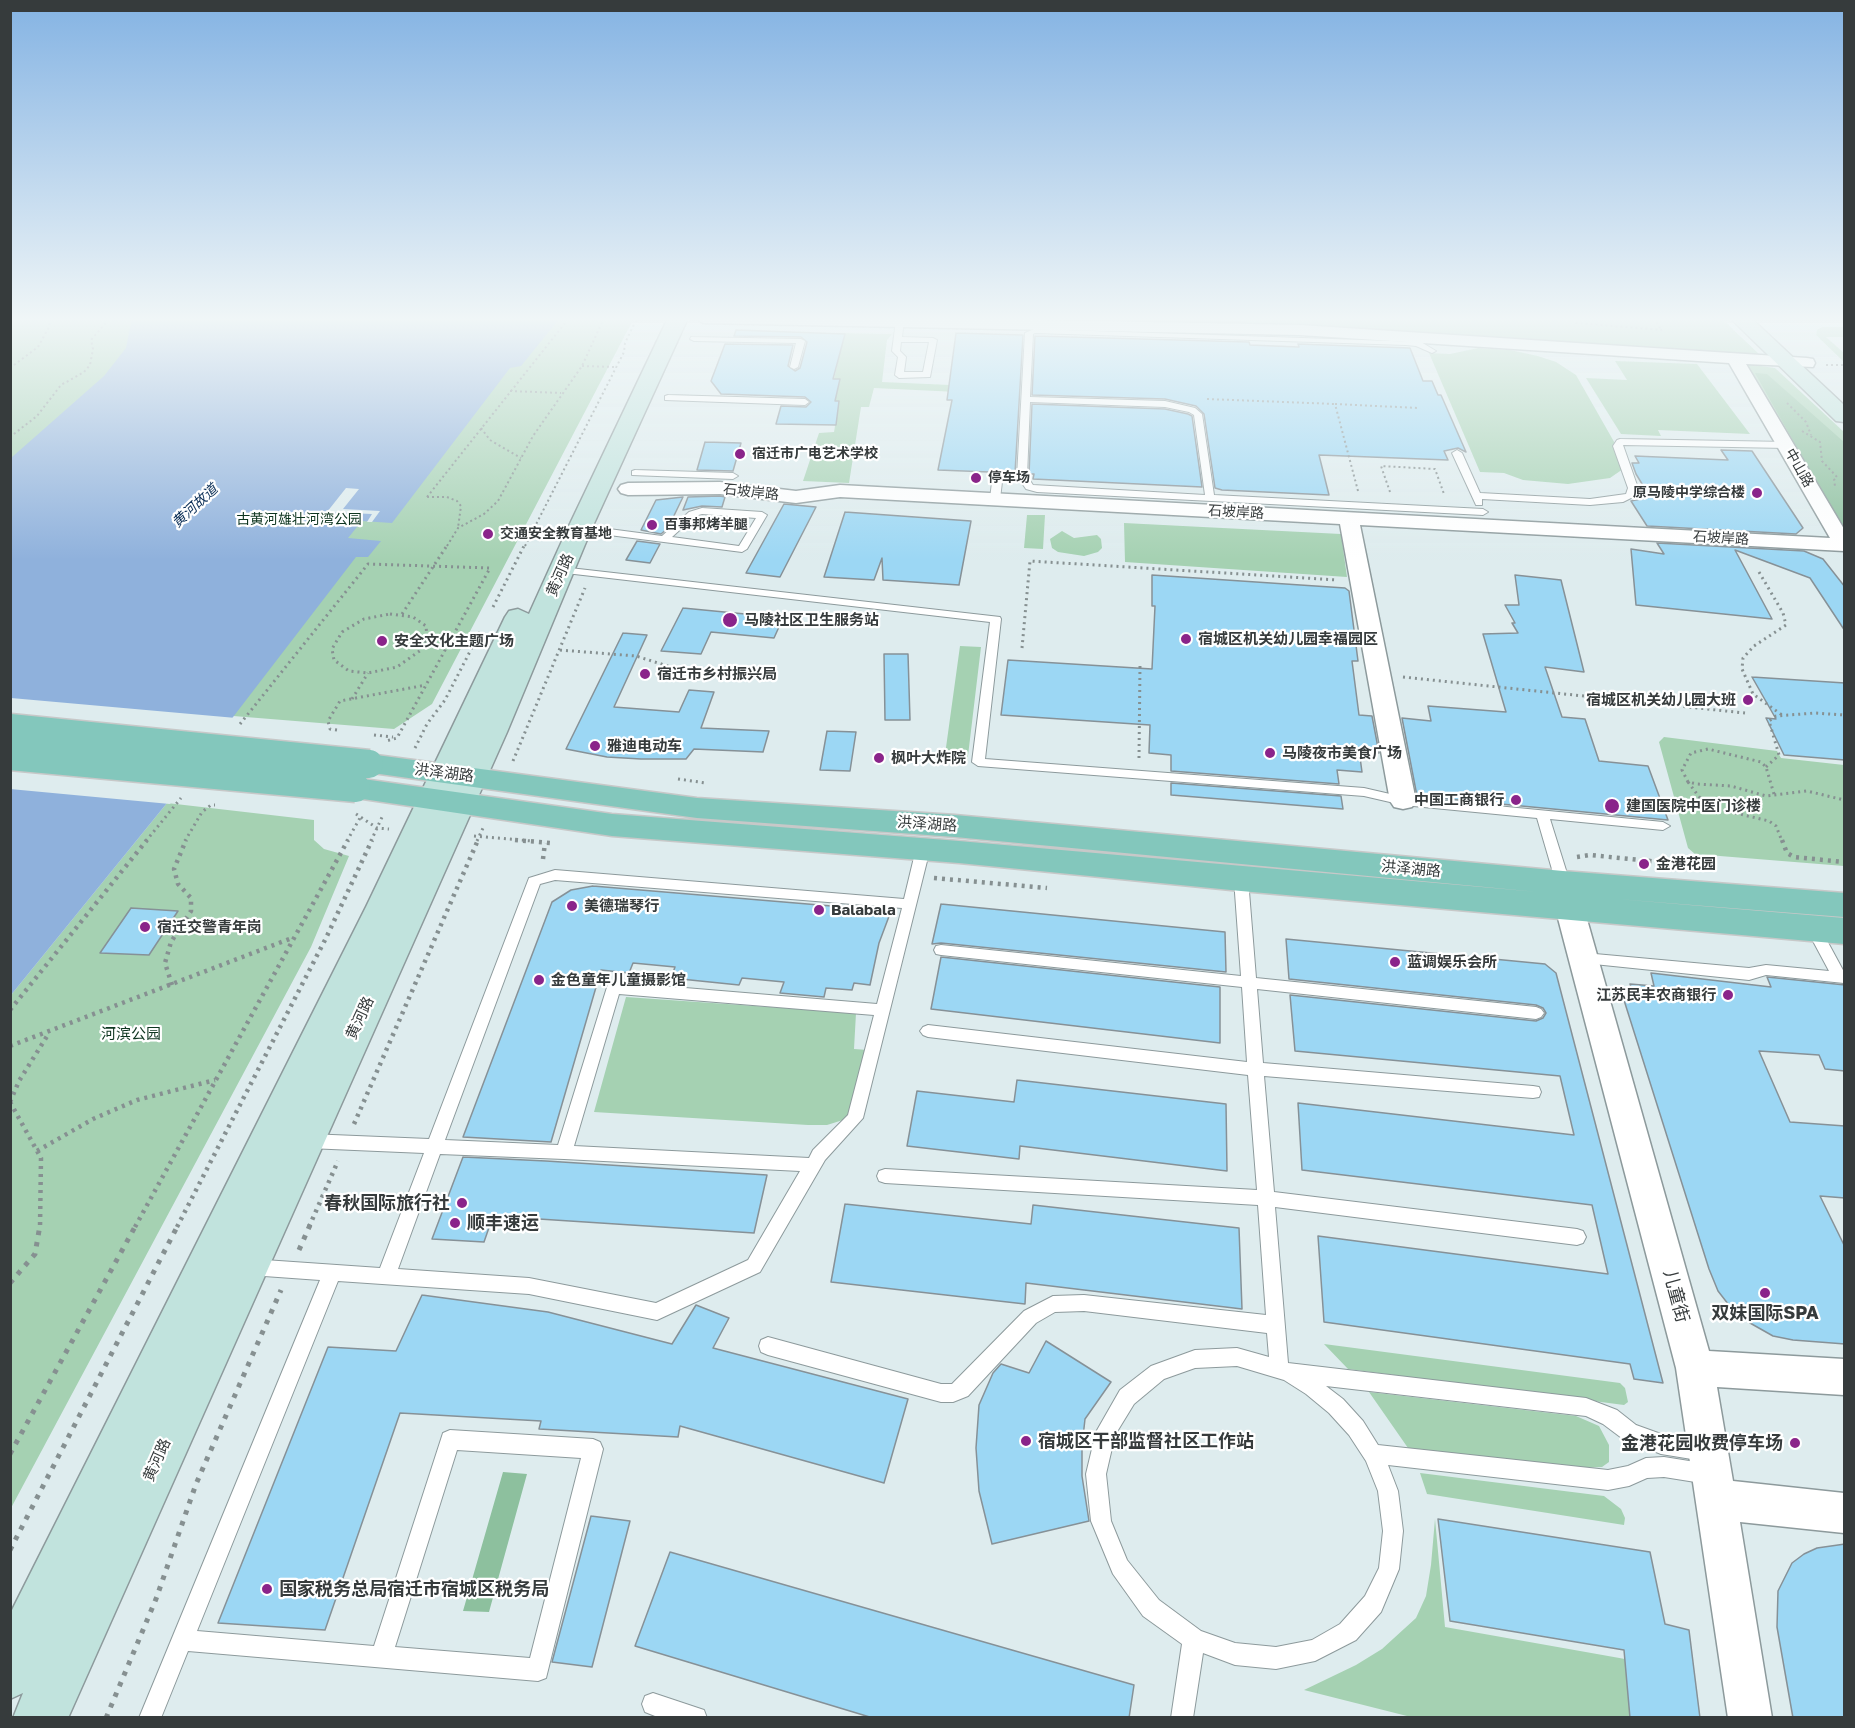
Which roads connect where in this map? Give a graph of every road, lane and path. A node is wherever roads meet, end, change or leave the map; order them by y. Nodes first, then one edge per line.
1 (50, 399) edge
2 (504, 399) edge
3 (558, 399) edge
4 (600, 399) edge
5 (627, 399) edge
6 (637, 399) edge
7 (690, 399) edge
8 (1026, 399) joint
9 (1758, 399) edge
10 (1783, 399) edge
11 (1826, 399) edge
12 (805, 402) dead end
13 (1335, 404) junction
14 (1181, 406) junction
15 (1419, 408) dead end
16 (1845, 416) edge
17 (481, 428) junction
18 (1812, 435) dead end
19 (10, 437) edge
20 (1786, 446) junction
21 (1457, 453) dead end
22 (521, 458) junction
23 (733, 476) dead end
24 (632, 481) joint
25 (1476, 496) junction
26 (1210, 498) junction
27 (1395, 508) junction
28 (1450, 510) junction
29 (1356, 512) junction
30 (1486, 519) junction
31 (458, 528) junction
32 (570, 529) junction
33 (664, 539) junction
34 (1845, 545) edge
35 (433, 566) junction
36 (561, 570) junction
37 (592, 572) junction
38 (1759, 572) dead end
39 (1344, 581) dead end
40 (402, 614) junction
41 (488, 617) dead end
42 (482, 627) dead end
43 (1022, 648) dead end
44 (560, 650) junction
45 (1140, 665) dead end
46 (677, 669) dead end
47 (368, 673) junction
48 (1379, 675) junction
49 (426, 685) junction
50 (352, 699) junction
51 (1745, 713) dead end
52 (1782, 715) junction
53 (1845, 715) edge
54 (10, 728) edge
55 (346, 731) dead end
56 (364, 733) dead end
57 (10, 756) edge
58 (1766, 767) junction
59 (1139, 775) junction
60 (1688, 782) junction
61 (450, 788) junction
62 (1774, 794) junction
63 (358, 797) junction
64 (1845, 800) edge
65 (1404, 801) junction
66 (223, 806) dead end
67 (1542, 814) junction
68 (1663, 826) dead end
69 (377, 828) junction
70 (923, 849) junction
71 (1845, 862) edge
72 (1241, 879) junction
73 (1566, 895) junction
74 (910, 904) junction
75 (1845, 905) edge
76 (1829, 929) edge
77 (293, 938) junction
78 (940, 950) dead end
79 (1584, 958) junction
80 (1843, 977) edge
81 (1248, 984) junction
82 (172, 985) junction
83 (882, 1010) junction
84 (1536, 1013) dead end
85 (928, 1031) dead end
86 (50, 1033) junction
87 (10, 1046) edge
88 (1254, 1069) junction
89 (215, 1080) junction
90 (1533, 1092) dead end
91 (10, 1102) edge
92 (303, 1141) junction
93 (345, 1144) junction
94 (435, 1147) junction
95 (37, 1151) junction
96 (564, 1152) junction
97 (814, 1165) junction
98 (885, 1176) dead end
99 (1265, 1198) junction
100 (1577, 1237) dead end
101 (245, 1267) junction
102 (290, 1270) junction
103 (332, 1273) junction
104 (386, 1276) junction
105 (10, 1283) edge
106 (1276, 1325) junction
107 (768, 1346) dead end
108 (1695, 1368) junction
109 (1284, 1370) junction
110 (1845, 1377) edge
111 (10, 1454) edge
112 (1373, 1454) junction
113 (1713, 1476) junction
114 (1845, 1513) edge
115 (10, 1550) edge
116 (1194, 1639) junction
117 (181, 1640) junction
118 (381, 1657) junction
119 (10, 1672) edge
120 (653, 1704) dead end
121 (40, 1718) edge
122 (106, 1718) edge
123 (150, 1718) edge
124 (696, 1718) edge
125 (1182, 1718) edge
126 (1750, 1718) edge

1 - 19 path
2 - 17 path
3 - 22 path
4 - 41 path
5 - 32 main road, 黄河路
6 - 32 main road, 黄河路
7 - 12 lane
8 - 14 lane
8 - 26 lane
9 - 20 street, 中山路
10 - 18 path
11 - 16 main road
13 - 14 path
13 - 15 path
13 - 29 path
14 - 26 lane
17 - 22 path
17 - 31 path
20 - 25 lane
20 - 34 street, 中山路
21 - 25 lane
22 - 31 path
23 - 24 lane
24 - 29 street, 石坡岸路
25 - 30 lane
26 - 29 lane
27 - 28 lane
27 - 28 path
27 - 29 lane
28 - 30 lane
29 - 30 street, 石坡岸路
29 - 48 street
30 - 34 street, 石坡岸路
31 - 35 path
32 - 33 lane
32 - 36 main road, 黄河路
32 - 61 main road, 黄河路
33 - 33 lane
35 - 40 path
35 - 49 path
36 - 37 lane
36 - 61 main road, 黄河路
37 - 44 path
37 - 59 lane
38 - 52 path
39 - 43 path
40 - 47 path
40 - 47 path
42 - 61 path
44 - 46 path
44 - 61 path
45 - 59 path
47 - 50 path
48 - 51 path
48 - 65 street
49 - 50 path
49 - 56 path
50 - 55 path
52 - 53 path
52 - 58 path
54 - 63 main road, 洪泽湖路, bridge
57 - 63 main road, 洪泽湖路, bridge
58 - 60 path
58 - 62 path
59 - 65 lane
60 - 62 path
60 - 71 path
61 - 63 main road, 洪泽湖路
61 - 69 path
61 - 70 main road, 洪泽湖路
61 - 73 main road, 洪泽湖路
61 - 92 main road, 黄河路
61 - 93 path
61 - 119 main road, 黄河路
62 - 64 path
63 - 69 path
63 - 77 path
65 - 67 lane
66 - 82 path
67 - 68 lane
67 - 73 lane
69 - 115 path
70 - 72 main road, 洪泽湖路
70 - 74 lane
72 - 73 main road, 洪泽湖路
72 - 81 lane
73 - 75 main road, 洪泽湖路
73 - 76 main road, 洪泽湖路
73 - 79 street, 儿童街
74 - 83 lane
74 - 94 lane
76 - 80 lane
77 - 82 path
77 - 89 path
78 - 81 lane
79 - 80 lane
79 - 108 street, 儿童街
81 - 84 lane
81 - 88 lane
82 - 86 path
83 - 96 lane
83 - 97 lane
85 - 88 lane
86 - 87 path
86 - 91 path
88 - 90 lane
88 - 99 lane
89 - 95 path
89 - 111 path
91 - 95 path
92 - 93 lane
92 - 101 main road, 黄河路
93 - 94 lane
93 - 102 path
94 - 96 lane
94 - 104 lane
95 - 105 path
96 - 97 lane
97 - 104 lane
98 - 99 lane
99 - 100 lane
99 - 106 lane
101 - 102 lane
101 - 121 main road, 黄河路
102 - 103 lane
102 - 122 path
103 - 104 lane
103 - 117 lane
106 - 107 lane
106 - 109 lane
108 - 110 street
108 - 113 street, 儿童街
109 - 112 lane
109 - 113 lane
109 - 116 lane
112 - 113 lane
112 - 116 lane
113 - 114 street
113 - 126 street, 儿童街
116 - 125 lane
117 - 118 lane
117 - 123 lane
118 - 118 lane
120 - 124 lane

